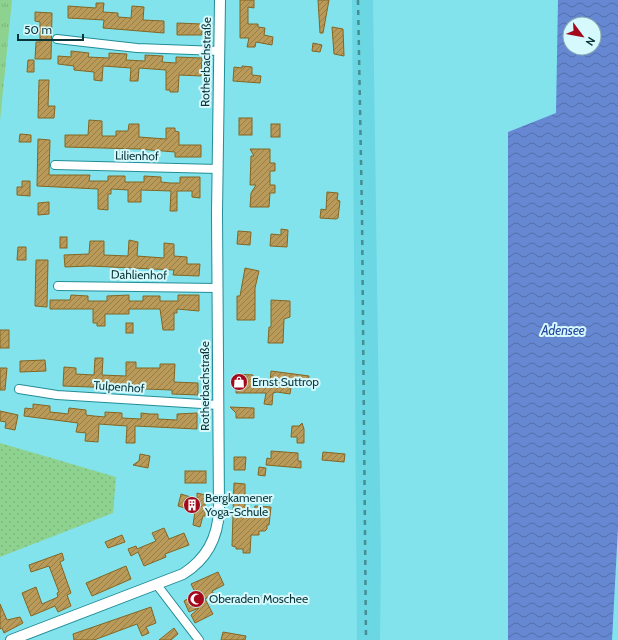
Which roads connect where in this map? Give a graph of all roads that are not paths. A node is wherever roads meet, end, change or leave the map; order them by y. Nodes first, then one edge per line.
1 (220, 0) edge
2 (57, 39) dead end
3 (219, 50) junction
4 (55, 165) dead end
5 (218, 170) junction
6 (58, 286) dead end
7 (218, 288) junction
8 (19, 389) dead end
9 (218, 406) junction
10 (157, 585) junction
11 (11, 640) edge
12 (199, 640) edge

1 - 3 street, Rotherbachstraße
2 - 3 street
3 - 5 street, Rotherbachstraße
4 - 5 street, Lilienhof
5 - 7 street, Rotherbachstraße
6 - 7 street, Dahlienhof
7 - 9 street, Rotherbachstraße
8 - 9 street, Tulpenhof
9 - 10 street, Rotherbachstraße
10 - 11 street, Rotherbachstraße
10 - 12 street

